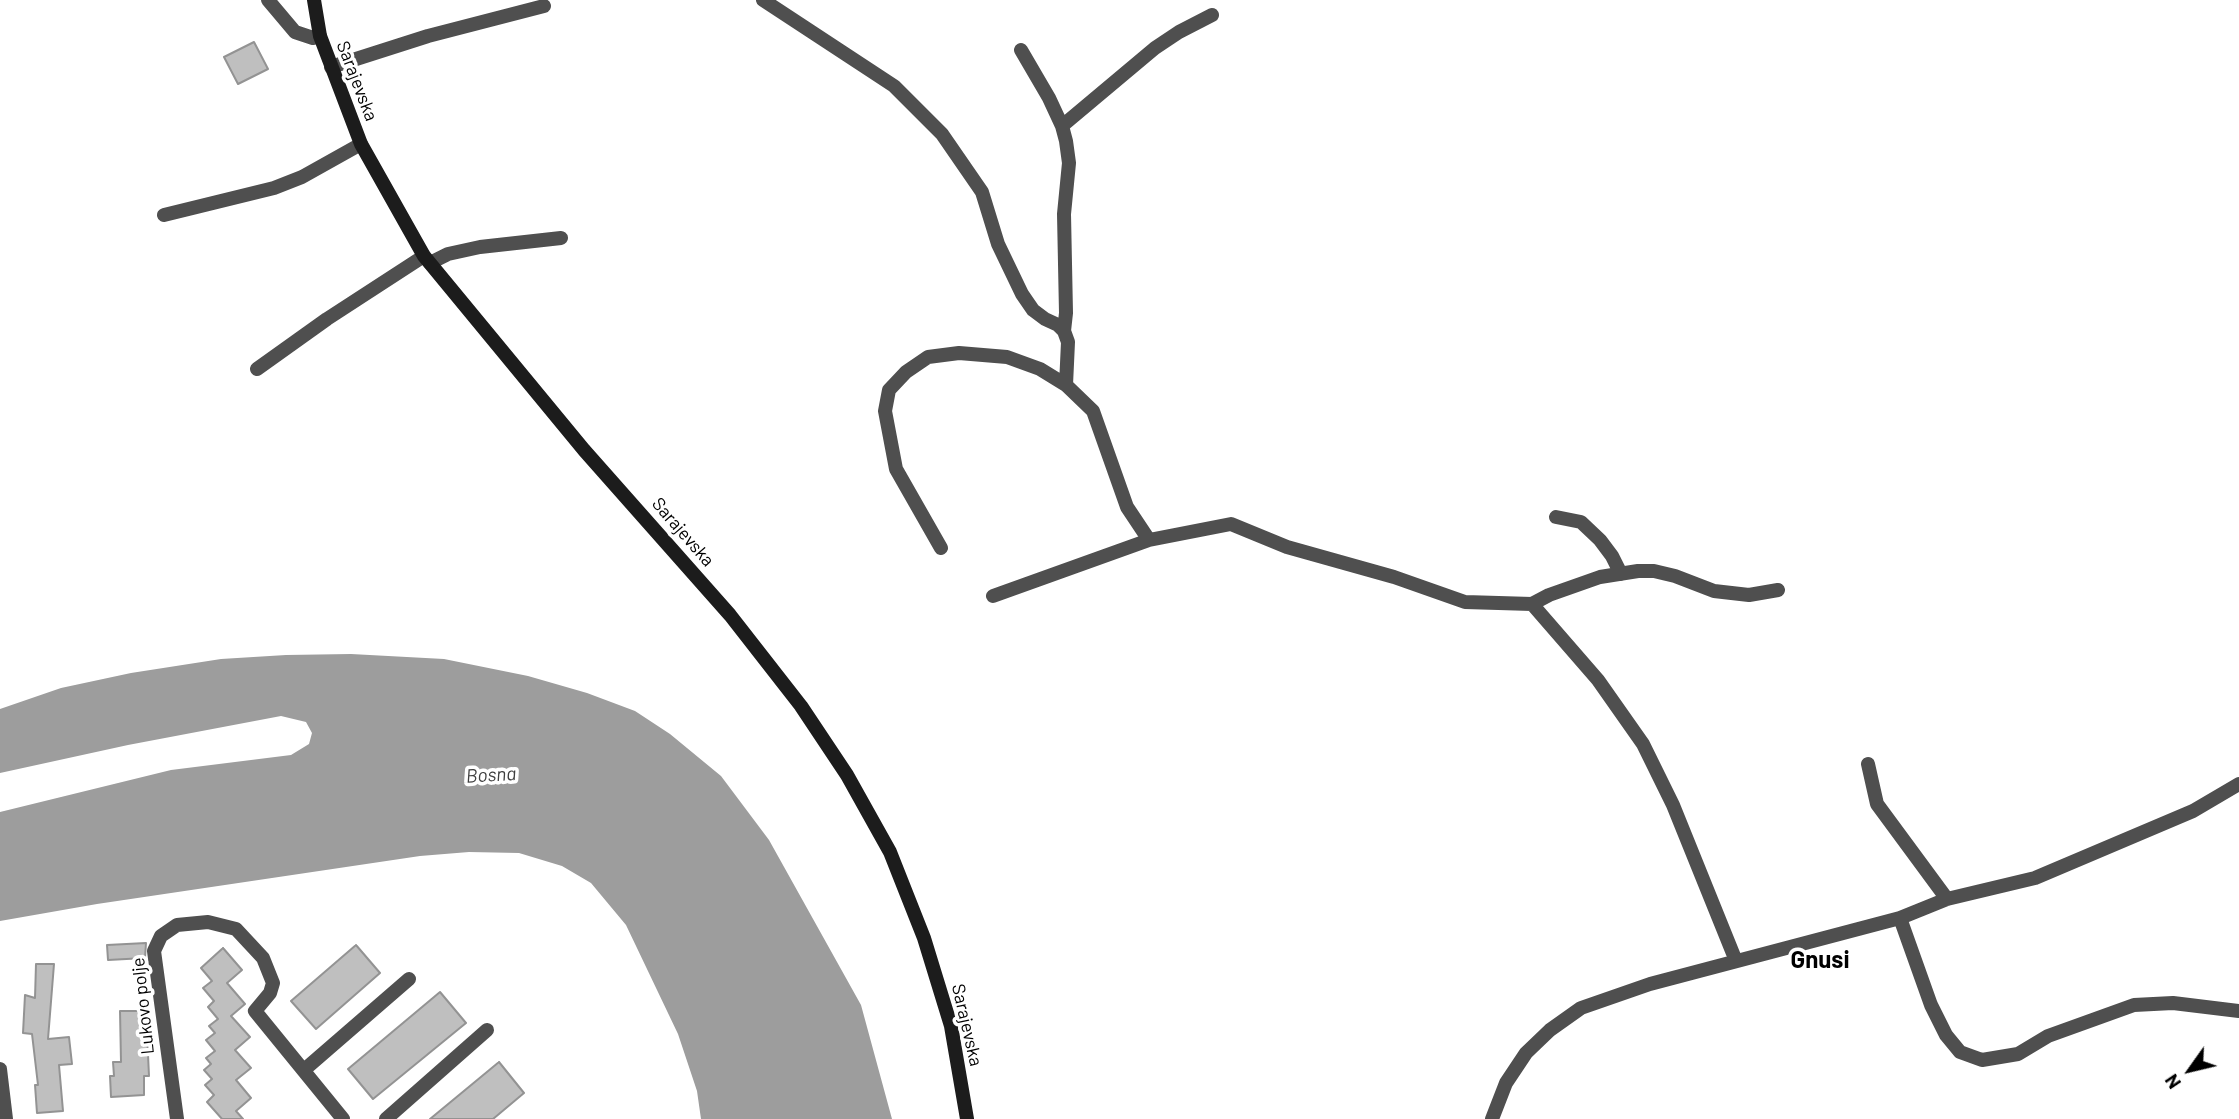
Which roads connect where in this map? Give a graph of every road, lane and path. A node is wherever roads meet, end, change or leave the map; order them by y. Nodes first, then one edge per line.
1 (268, 0) edge
2 (314, 0) edge
3 (764, 0) edge
4 (544, 6) dead end
5 (1212, 15) dead end
6 (320, 36) junction
7 (1021, 50) dead end
8 (331, 67) junction
9 (1062, 126) junction
10 (360, 144) junction
11 (164, 215) dead end
12 (561, 238) dead end
13 (427, 260) junction
14 (1065, 331) junction
15 (257, 369) dead end
16 (1066, 385) junction
17 (1556, 517) dead end
18 (1149, 540) junction
19 (941, 548) dead end
20 (1620, 574) junction
21 (1778, 590) dead end
22 (993, 596) dead end
23 (1532, 604) junction
24 (1868, 764) dead end
25 (2239, 784) edge
26 (1947, 899) junction
27 (1900, 918) junction
28 (1736, 961) junction
29 (409, 979) dead end
30 (2239, 1011) edge
31 (487, 1030) dead end
32 (0, 1069) edge
33 (304, 1070) junction
34 (6, 1119) edge
35 (177, 1119) edge
36 (343, 1119) edge
37 (386, 1119) edge
38 (967, 1119) edge
39 (1492, 1119) edge

1 - 6 street
2 - 6 main road, Sarajevska
3 - 14 street
4 - 8 street
5 - 9 street
6 - 8 main road, Sarajevska
7 - 9 street
8 - 10 main road, Sarajevska
9 - 14 street
10 - 11 street
10 - 13 main road, Sarajevska
12 - 13 street
13 - 15 street
13 - 38 main road, Sarajevska
14 - 16 street
16 - 18 street
16 - 19 street
17 - 20 street
18 - 22 street
18 - 23 street
20 - 21 street
20 - 23 street
23 - 28 street
24 - 26 street
25 - 26 street
26 - 27 street
27 - 28 street
27 - 30 street
28 - 39 street
29 - 33 street
31 - 37 street
32 - 34 street
33 - 35 street, Lukovo polje
33 - 36 street, Lukovo polje

